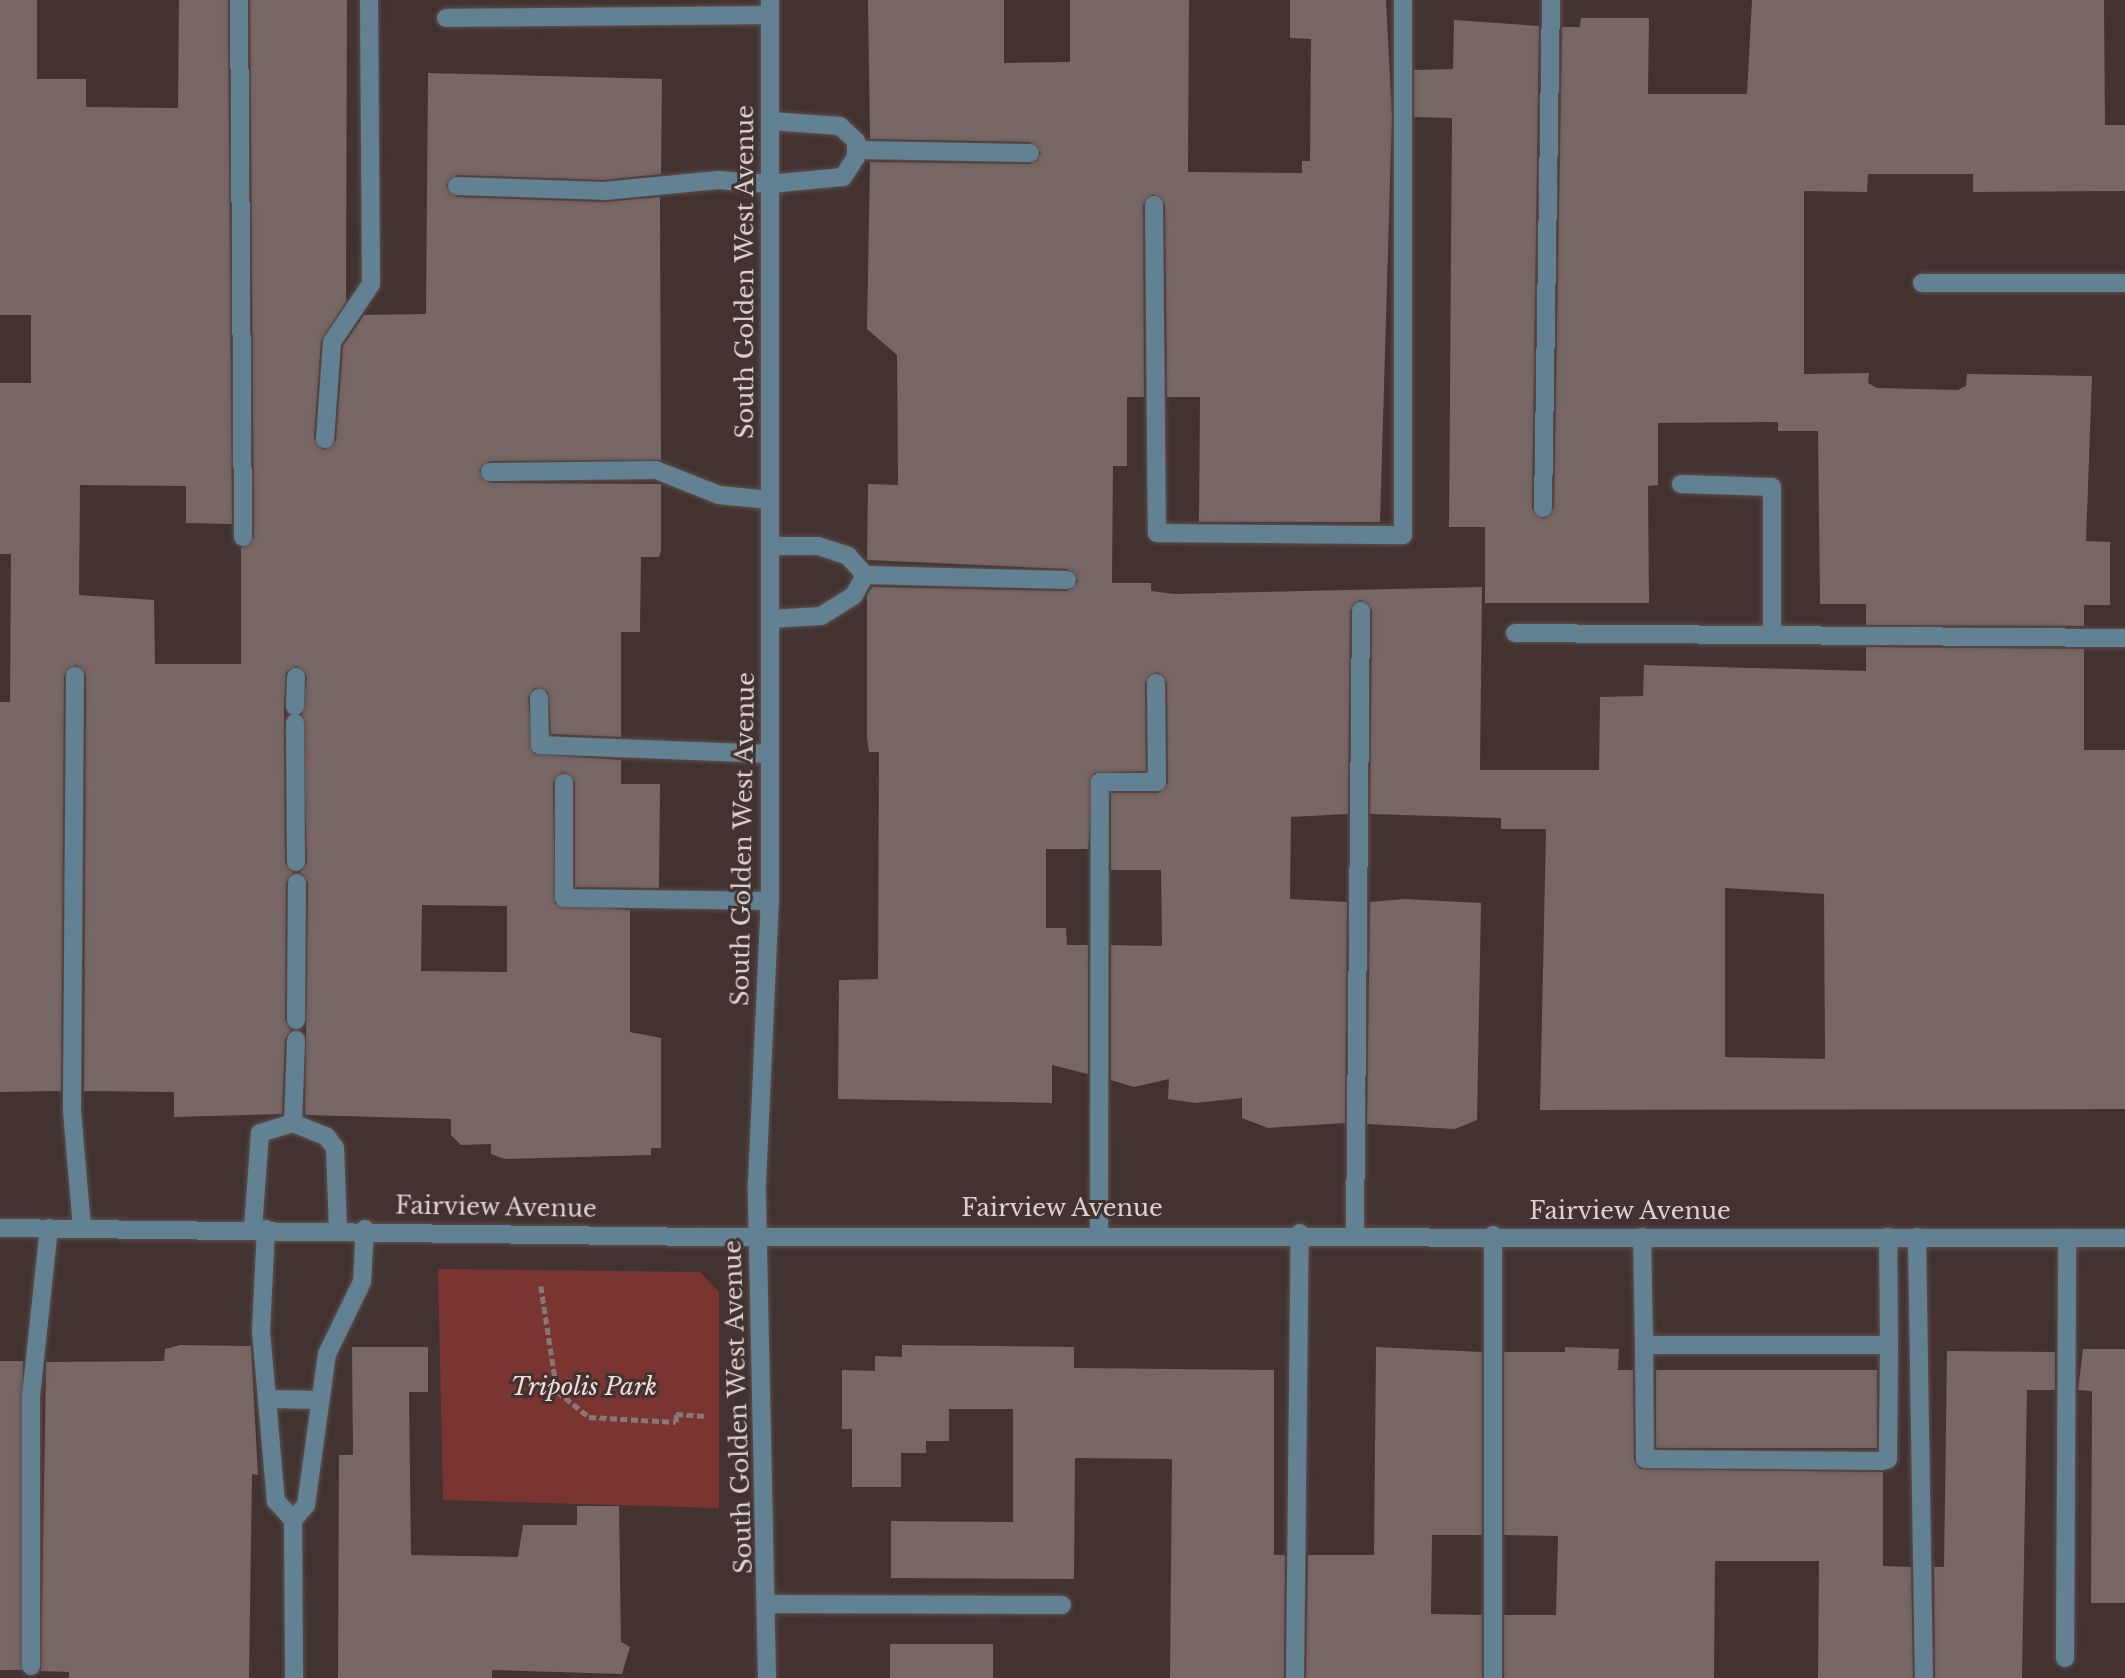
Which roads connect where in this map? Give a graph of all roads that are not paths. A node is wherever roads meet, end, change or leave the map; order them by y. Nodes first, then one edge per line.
1 (239, 0) edge
2 (369, 0) edge
3 (1403, 0) edge
4 (1550, 0) edge
5 (770, 7) edge
6 (446, 18) dead end
7 (770, 121) junction
8 (856, 150) junction
9 (1030, 153) dead end
10 (770, 184) junction
11 (457, 186) dead end
12 (1154, 205) dead end
13 (1922, 283) dead end
14 (2125, 283) edge
15 (326, 439) dead end
16 (490, 471) dead end
17 (1681, 484) dead end
18 (770, 500) junction
19 (1543, 508) dead end
20 (243, 537) dead end
21 (770, 546) junction
22 (865, 575) junction
23 (1067, 580) dead end
24 (1361, 611) dead end
25 (770, 619) junction
26 (1515, 633) dead end
27 (1772, 635) junction
28 (2125, 638) edge
29 (75, 676) dead end
30 (296, 677) dead end
31 (1156, 682) dead end
32 (539, 698) dead end
33 (770, 754) junction
34 (564, 783) dead end
35 (296, 862) dead end
36 (297, 883) dead end
37 (770, 901) junction
38 (296, 1020) dead end
39 (296, 1040) dead end
40 (293, 1123) junction
41 (0, 1228) edge
42 (49, 1228) junction
43 (82, 1228) junction
44 (260, 1228) junction
45 (338, 1229) junction
46 (365, 1229) junction
47 (1099, 1232) junction
48 (1300, 1233) junction
49 (1355, 1233) junction
50 (1493, 1235) junction
51 (758, 1236) junction
52 (1642, 1237) junction
53 (1888, 1237) junction
54 (1917, 1237) junction
55 (2067, 1238) junction
56 (2125, 1238) edge
57 (1644, 1345) junction
58 (1889, 1345) junction
59 (269, 1399) junction
60 (317, 1400) junction
61 (293, 1520) junction
62 (768, 1605) junction
63 (1062, 1605) dead end
64 (2065, 1658) dead end
65 (31, 1666) dead end
66 (294, 1678) edge
67 (767, 1678) edge
68 (1295, 1678) edge
69 (1493, 1678) edge
70 (1924, 1678) edge

1 - 20 street
2 - 15 street
3 - 12 street
4 - 19 street
5 - 6 street
5 - 7 street, South Golden West Avenue
7 - 8 street
7 - 10 street, South Golden West Avenue
8 - 9 street
8 - 10 street
10 - 11 street
10 - 18 street, South Golden West Avenue
13 - 14 street
16 - 18 street
17 - 27 street
18 - 21 street, South Golden West Avenue
21 - 22 street
21 - 25 street, South Golden West Avenue
22 - 23 street
22 - 25 street
24 - 49 street
25 - 33 street, South Golden West Avenue
26 - 27 street
27 - 28 street
29 - 43 street
30 - 35 street
31 - 47 street
32 - 33 street
33 - 37 street, South Golden West Avenue
34 - 37 street
36 - 38 street
37 - 51 street, South Golden West Avenue
39 - 40 street
40 - 44 street
40 - 45 street
41 - 42 street, Fairview Avenue
42 - 43 street, Fairview Avenue
42 - 65 street
43 - 44 street, Fairview Avenue
44 - 45 street, Fairview Avenue
44 - 59 street
45 - 46 street, Fairview Avenue
46 - 51 street, Fairview Avenue
46 - 60 street
47 - 48 street, Fairview Avenue
47 - 51 street, Fairview Avenue
48 - 49 street, Fairview Avenue
48 - 68 street
49 - 50 street, Fairview Avenue
50 - 52 street, Fairview Avenue
50 - 69 street
51 - 62 street, South Golden West Avenue
52 - 53 street, Fairview Avenue
52 - 57 street
53 - 54 street, Fairview Avenue
53 - 58 street
54 - 55 street, Fairview Avenue
54 - 70 street
55 - 56 street, Fairview Avenue
55 - 64 street
57 - 58 street
57 - 58 street
59 - 60 street
59 - 61 street
60 - 61 street
61 - 66 street
62 - 63 street
62 - 67 street, South Golden West Avenue

